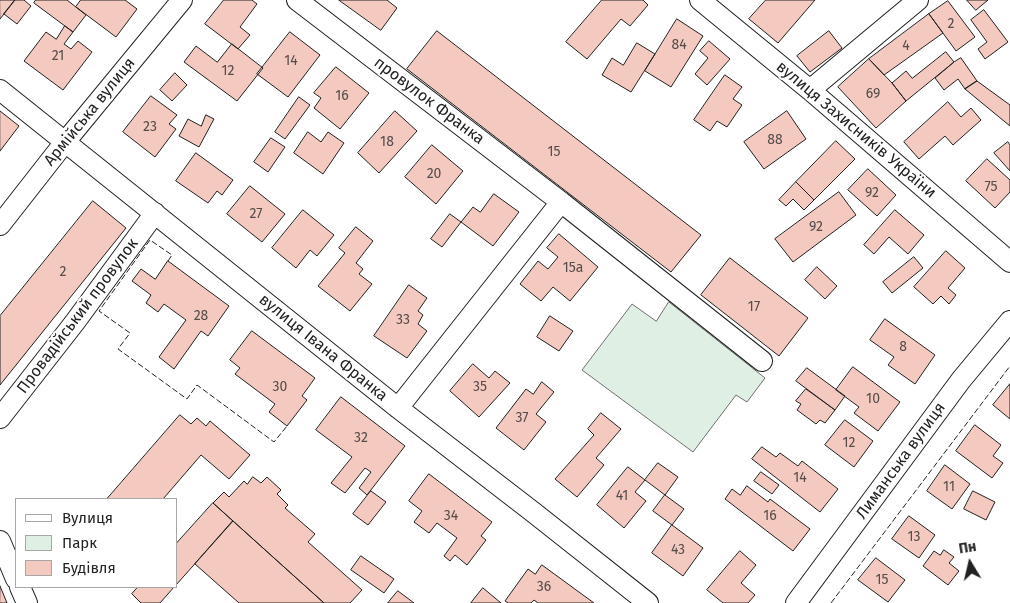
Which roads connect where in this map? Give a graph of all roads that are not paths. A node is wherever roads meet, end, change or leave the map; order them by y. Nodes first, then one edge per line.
1 (182, 0) edge
2 (297, 0) edge
3 (700, 0) edge
4 (918, 0) edge
5 (0, 90) edge
6 (810, 90) junction
7 (65, 142) junction
8 (561, 202) junction
9 (155, 213) junction
10 (0, 224) edge
11 (1010, 262) edge
12 (1010, 321) edge
13 (762, 361) dead end
14 (398, 408) junction
15 (0, 418) edge
16 (0, 541) edge
17 (15, 577) edge
18 (20, 588) edge
19 (26, 603) edge
20 (648, 603) edge
21 (796, 603) edge

1 - 7 street, Армійська вулиця
2 - 8 street, провулок Франка
3 - 6 street, вулиця Захисників України
4 - 6 street
5 - 7 street, вулиця Івана Франка
6 - 11 street, вулиця Захисників України
7 - 9 street, вулиця Івана Франка
7 - 10 street, Армійська вулиця
8 - 13 street, провулок Франка
8 - 14 street
9 - 14 street, вулиця Івана Франка
9 - 15 street, Провадійський провулок
12 - 21 street, Лиманська вулиця
14 - 20 street, вулиця Івана Франка
16 - 17 street
18 - 19 street

